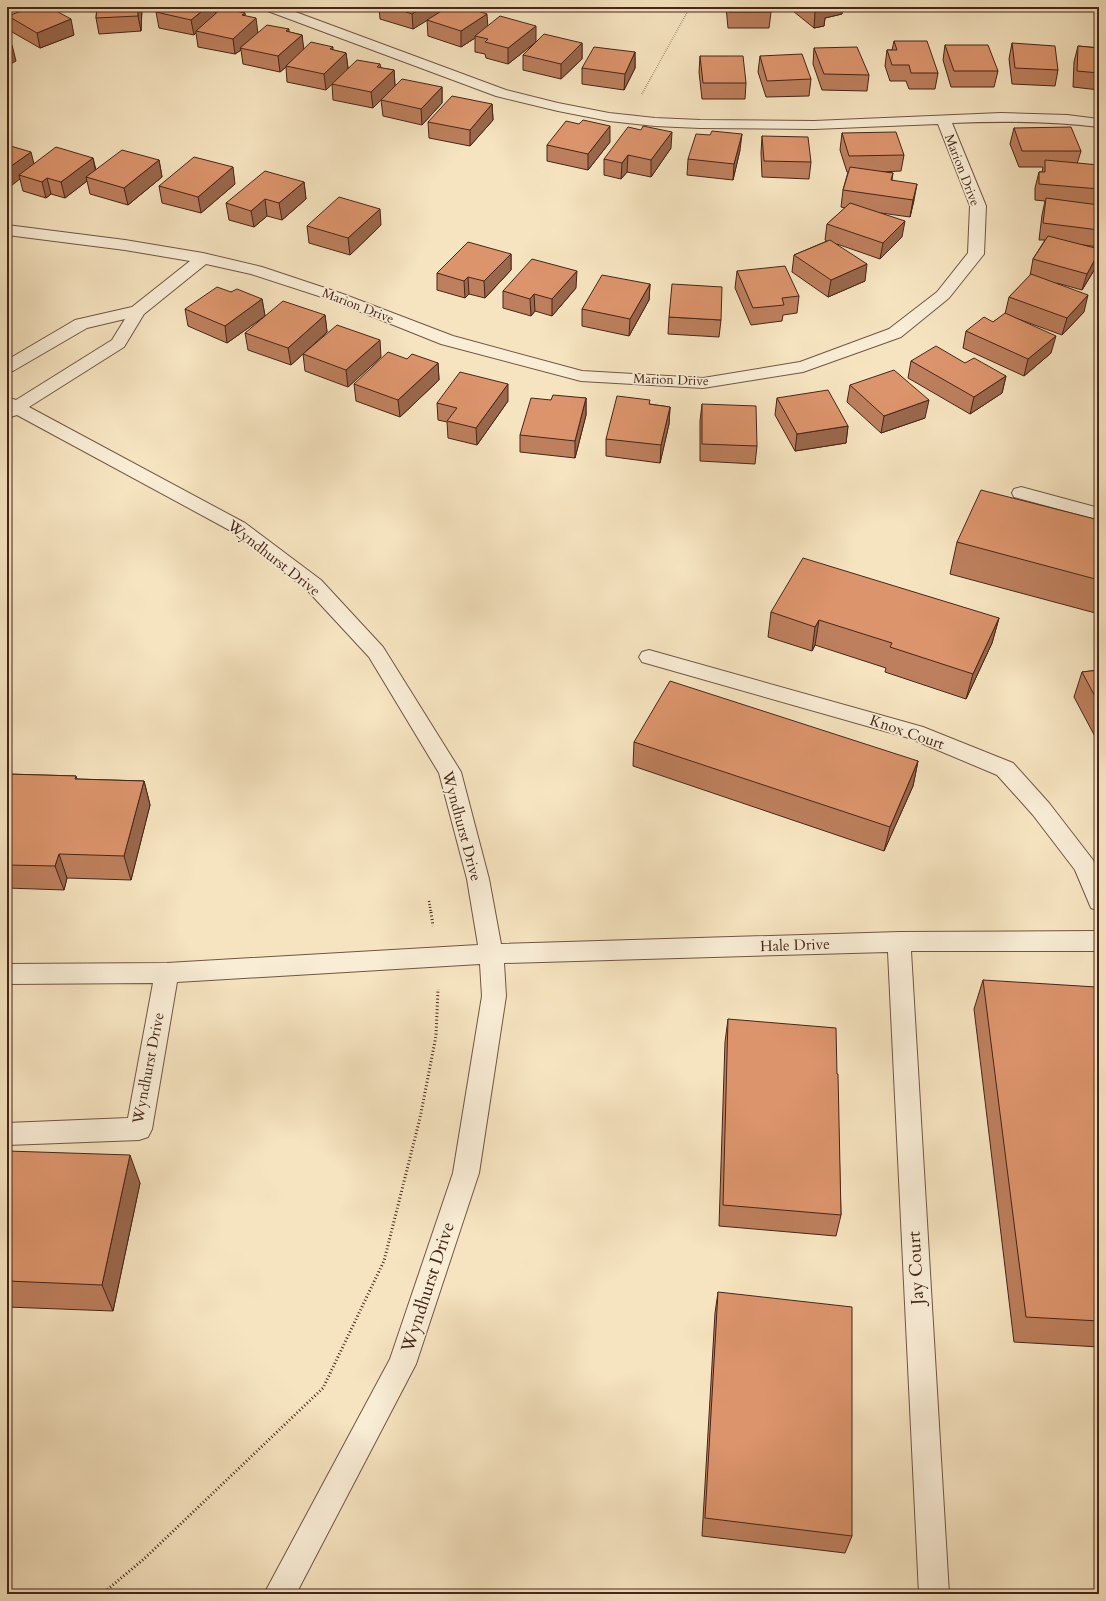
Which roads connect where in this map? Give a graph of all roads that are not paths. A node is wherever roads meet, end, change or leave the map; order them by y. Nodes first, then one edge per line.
1 (270, 7) edge
2 (943, 119) junction
3 (1099, 123) edge
4 (7, 230) edge
5 (203, 258) junction
6 (138, 311) junction
7 (7, 367) edge
8 (10, 407) edge
9 (1021, 493) dead end
10 (1099, 514) edge
11 (649, 657) dead end
12 (1099, 902) edge
13 (1099, 941) edge
14 (899, 942) junction
15 (491, 954) junction
16 (166, 973) junction
17 (7, 974) edge
18 (7, 1134) edge
19 (279, 1594) edge
20 (934, 1594) edge

1 - 2 street, Marion Drive
2 - 3 street, Marion Drive
2 - 5 street, Marion Drive
4 - 5 street, Marion Drive
5 - 6 street
6 - 7 street
6 - 8 street
8 - 15 street, Wyndhurst Drive
9 - 10 street
11 - 12 street, Knox Court
13 - 14 street, Hale Drive
14 - 15 street, Hale Drive
14 - 20 street, Jay Court
15 - 16 street
15 - 19 street, Wyndhurst Drive
16 - 17 street
16 - 18 street, Wyndhurst Drive

